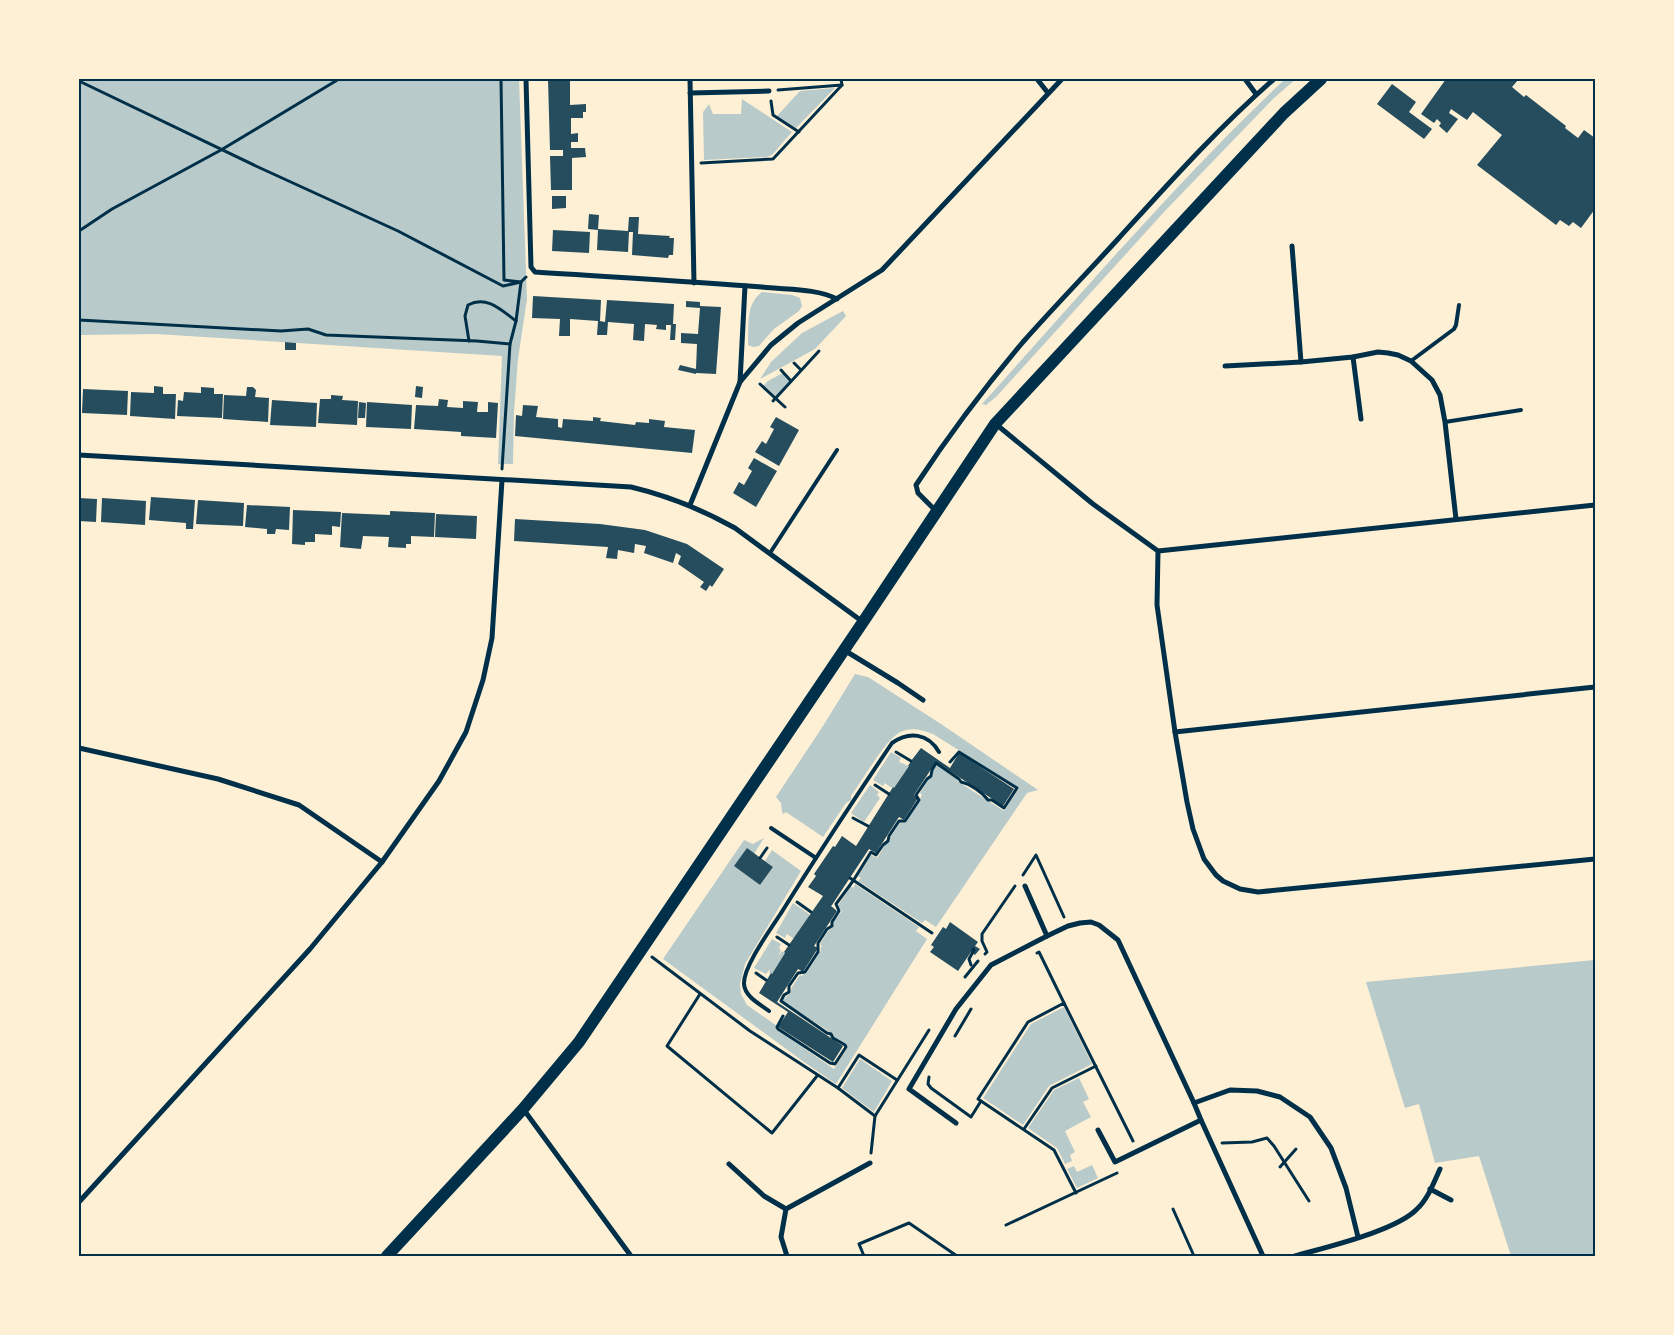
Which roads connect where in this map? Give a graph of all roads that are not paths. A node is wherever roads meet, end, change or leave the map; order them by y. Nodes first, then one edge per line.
1 (526, 79) edge
2 (690, 79) edge
3 (1037, 79) edge
4 (1062, 79) edge
5 (1245, 79) edge
6 (1274, 79) edge
7 (1321, 79) edge
8 (769, 91) road end
9 (1048, 93) junction
10 (690, 94) junction
11 (1256, 94) junction
12 (1292, 246) dead end
13 (694, 283) junction
14 (745, 286) junction
15 (837, 299) junction
16 (1459, 305) dead end
17 (1353, 357) junction
18 (1411, 361) junction
19 (1301, 362) junction
20 (1226, 366) dead end
21 (740, 382) junction
22 (1521, 410) dead end
23 (1361, 419) dead end
24 (1445, 422) junction
25 (995, 424) junction
26 (837, 450) dead end
27 (79, 455) edge
28 (502, 480) junction
29 (690, 505) junction
30 (1595, 505) edge
31 (936, 512) junction
32 (1456, 519) junction
33 (1158, 551) junction
34 (770, 553) junction
35 (863, 622) junction
36 (844, 650) junction
37 (1595, 687) edge
38 (923, 700) dead end
39 (1175, 732) junction
40 (79, 748) edge
41 (939, 752) dead end
42 (771, 828) dead end
43 (816, 858) junction
44 (1595, 859) edge
45 (382, 862) junction
46 (1025, 886) dead end
47 (1047, 936) junction
48 (769, 1011) dead end
49 (1194, 1103) junction
50 (523, 1109) junction
51 (1201, 1120) junction
52 (956, 1123) dead end
53 (1098, 1130) dead end
54 (870, 1163) road end
55 (729, 1164) dead end
56 (1440, 1169) dead end
57 (1430, 1190) junction
58 (1451, 1200) dead end
59 (79, 1202) edge
60 (786, 1209) junction
61 (1358, 1237) junction
62 (387, 1256) edge
63 (631, 1256) edge
64 (787, 1256) edge
65 (1263, 1256) edge
66 (1295, 1256) edge

1 - 13 street
2 - 10 street
3 - 9 street
4 - 9 street
5 - 11 street
6 - 11 street
7 - 25 main road
8 - 10 street
9 - 15 street
10 - 13 street
11 - 31 street
12 - 19 street
13 - 14 street
14 - 15 street
14 - 21 street
15 - 21 street
16 - 18 lane
17 - 18 street
17 - 19 street
17 - 23 street
18 - 24 street
19 - 20 street
21 - 29 street
22 - 24 lane
24 - 32 street
25 - 31 main road
25 - 33 street
26 - 34 lane
27 - 28 street
28 - 29 street
28 - 45 street
29 - 34 street
30 - 32 street
31 - 35 main road
32 - 33 street
33 - 39 street
34 - 35 street
35 - 36 main road
36 - 38 street
36 - 50 main road
37 - 39 street
39 - 44 street
40 - 45 street
41 - 43 lane
42 - 43 lane
43 - 48 lane
45 - 59 street
46 - 47 street
47 - 49 street
47 - 52 street
49 - 51 street
49 - 61 street
50 - 62 main road
50 - 63 street
51 - 53 street
51 - 65 street
54 - 60 street
55 - 60 street
56 - 57 street
57 - 58 street
57 - 61 street
60 - 64 street
61 - 66 street

